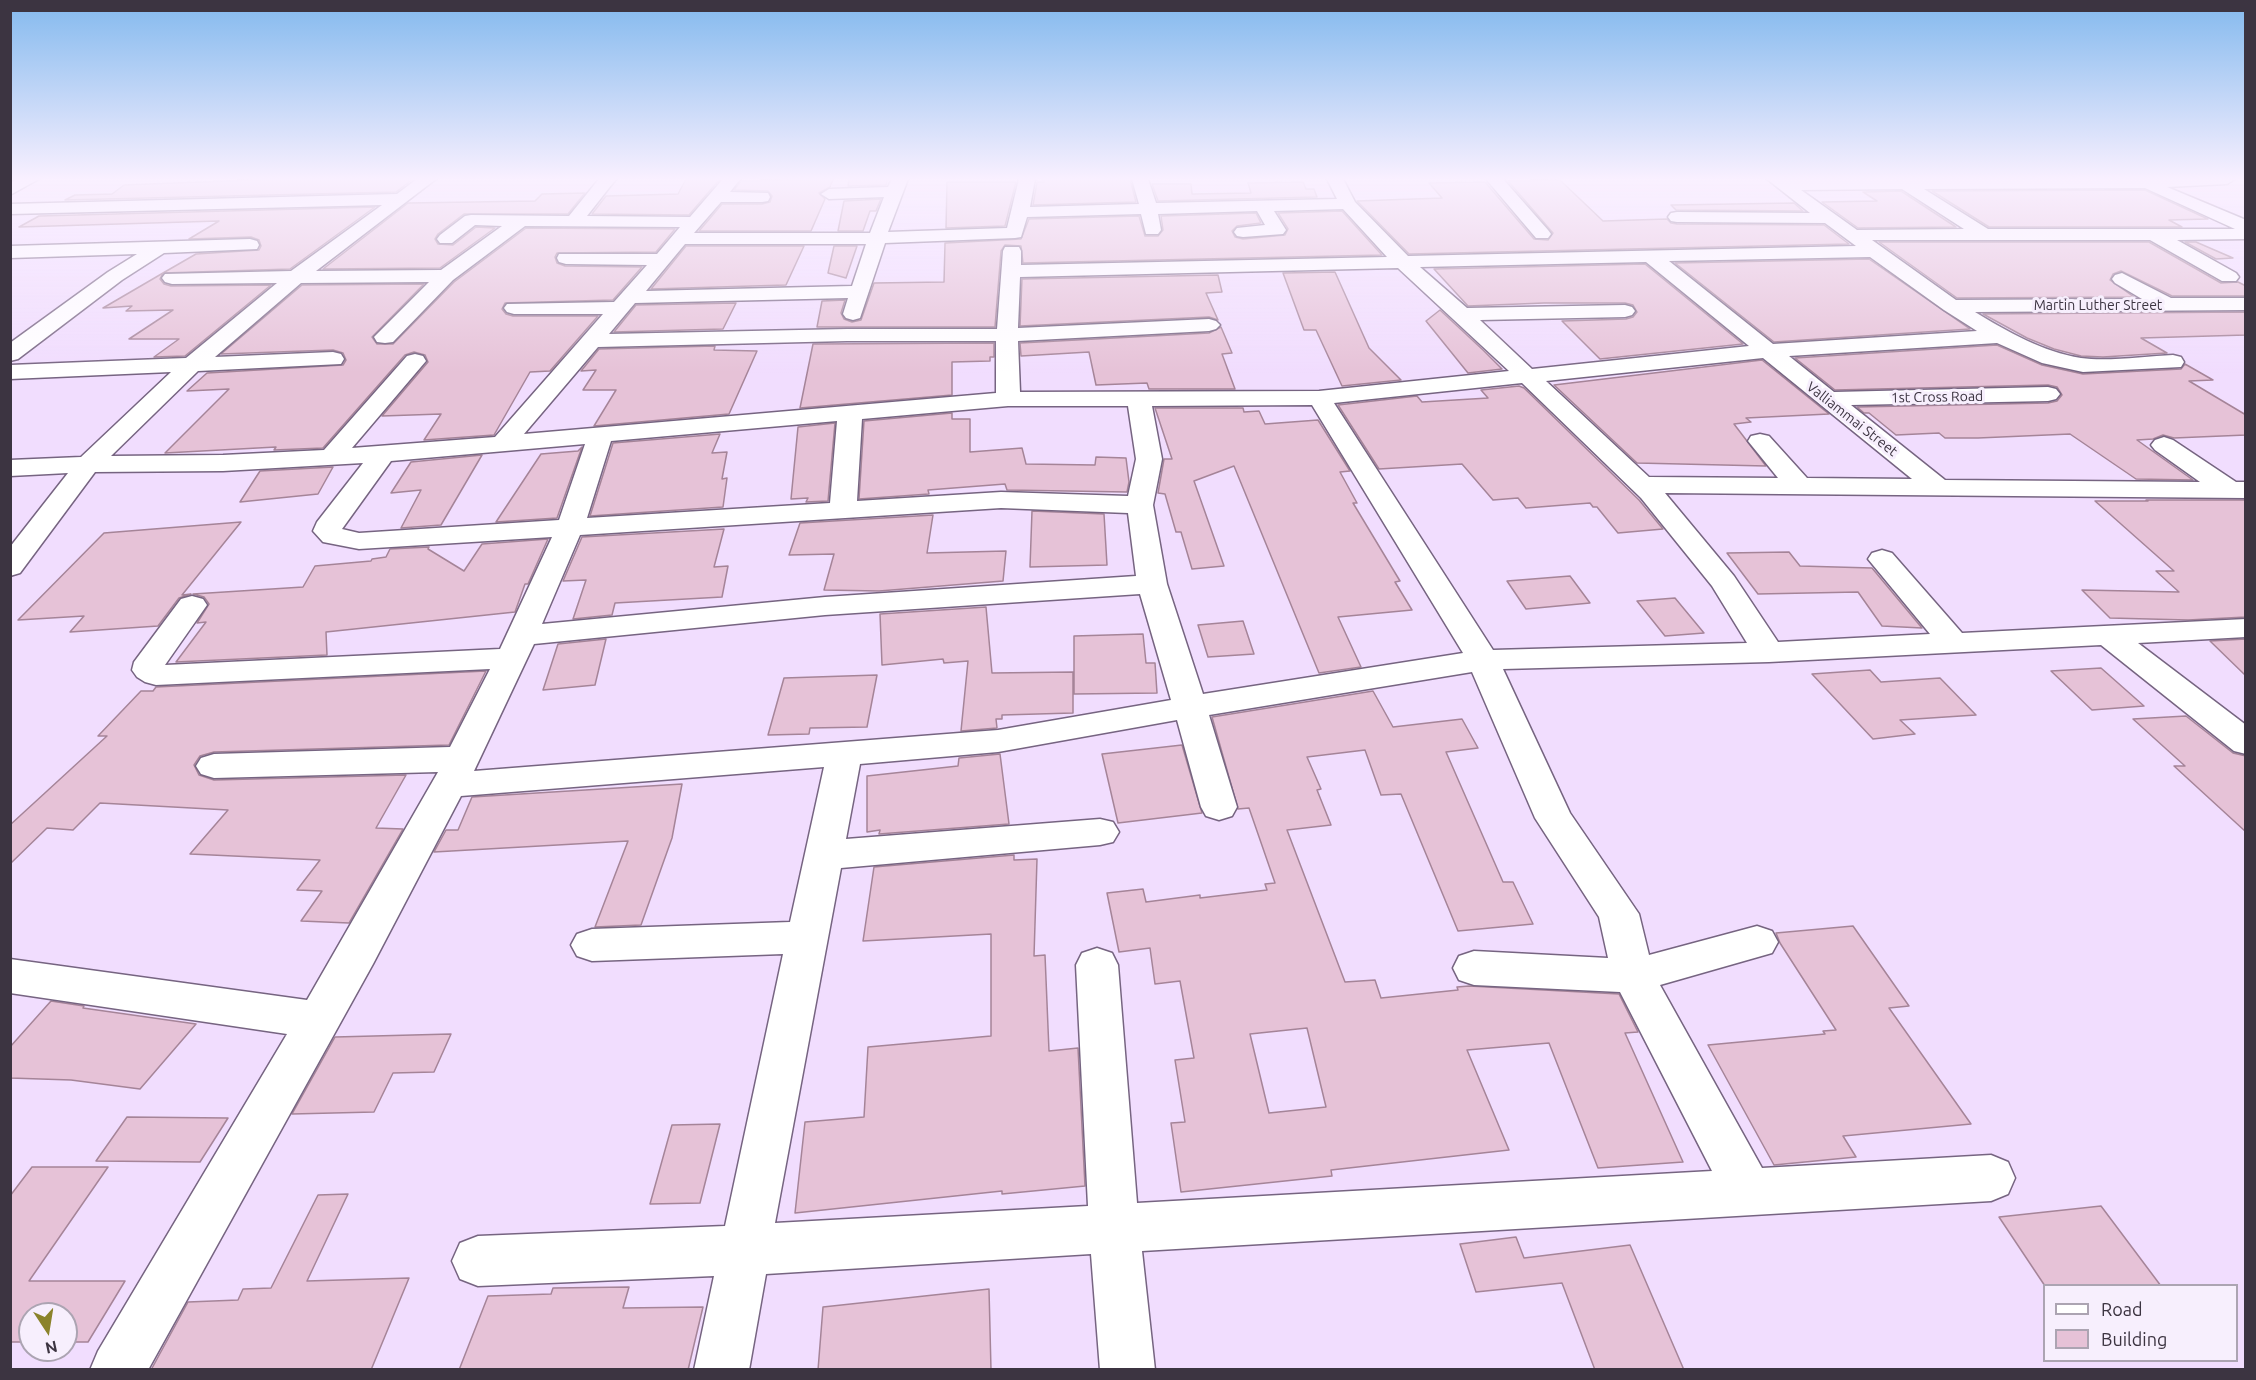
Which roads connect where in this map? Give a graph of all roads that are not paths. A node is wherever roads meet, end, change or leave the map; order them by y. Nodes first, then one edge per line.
1 (341, 243) edge
2 (490, 243) edge
3 (674, 243) edge
4 (875, 243) edge
5 (1014, 243) edge
6 (1385, 243) edge
7 (1862, 243) edge
8 (2170, 243) edge
9 (250, 245) dead end
10 (159, 248) junction
11 (1872, 250) junction
12 (10, 252) edge
13 (1650, 256) junction
14 (566, 258) dead end
15 (661, 260) junction
16 (1403, 262) junction
17 (1010, 271) junction
18 (446, 276) junction
19 (296, 277) junction
20 (2229, 277) dead end
21 (172, 279) dead end
22 (2122, 279) dead end
23 (860, 292) junction
24 (625, 302) junction
25 (2236, 304) edge
26 (2167, 305) junction
27 (1951, 306) junction
28 (514, 308) dead end
29 (1625, 311) dead end
30 (1461, 314) junction
31 (2246, 314) edge
32 (1209, 325) dead end
33 (847, 335) junction
34 (1007, 335) junction
35 (2000, 336) junction
36 (385, 337) dead end
37 (592, 341) junction
38 (1765, 351) junction
39 (10, 354) edge
40 (333, 359) dead end
41 (415, 361) dead end
42 (2173, 362) dead end
43 (193, 364) junction
44 (10, 372) edge
45 (1528, 378) junction
46 (2049, 394) dead end
47 (1319, 398) junction
48 (1008, 399) junction
49 (1139, 399) junction
50 (1826, 399) junction
51 (850, 412) junction
52 (600, 436) junction
53 (1760, 441) dead end
54 (503, 443) junction
55 (2164, 445) dead end
56 (383, 454) junction
57 (331, 457) junction
58 (88, 464) junction
59 (10, 468) edge
60 (1643, 485) junction
61 (1800, 487) junction
62 (1938, 487) junction
63 (2238, 490) edge
64 (1140, 505) junction
65 (843, 511) junction
66 (570, 527) junction
67 (1882, 559) dead end
68 (10, 567) edge
69 (1152, 584) junction
70 (192, 605) dead end
71 (2246, 628) edge
72 (2110, 636) junction
73 (1955, 644) junction
74 (516, 647) junction
75 (1769, 652) junction
76 (1483, 660) junction
77 (1190, 707) junction
78 (2246, 743) edge
79 (844, 754) junction
80 (214, 766) dead end
81 (455, 772) junction
82 (1219, 807) dead end
83 (1100, 832) dead end
84 (824, 855) junction
85 (807, 937) junction
86 (1757, 942) dead end
87 (592, 945) dead end
88 (1097, 965) dead end
89 (1474, 968) dead end
90 (10, 976) edge
91 (1633, 976) junction
92 (318, 1020) junction
93 (1991, 1178) dead end
94 (1748, 1191) junction
95 (1114, 1228) junction
96 (744, 1250) junction
97 (478, 1261) dead end
98 (117, 1370) edge
99 (721, 1370) edge
100 (1128, 1370) edge

1 - 19 street
2 - 18 street
3 - 15 street
4 - 23 street
5 - 17 street
6 - 16 street
7 - 11 street
8 - 20 street
9 - 10 street
10 - 12 street
10 - 39 street
11 - 13 street
11 - 27 street
13 - 16 street
13 - 38 street, Valliammai Street
14 - 15 street
15 - 24 street
16 - 17 street
16 - 30 street
17 - 34 street
18 - 19 street
18 - 36 street
19 - 21 street
19 - 43 street
22 - 26 street
23 - 24 street
23 - 33 street
24 - 28 street
24 - 37 street
25 - 26 street, Martin Luther Street
25 - 31 street
26 - 27 street, Martin Luther Street
27 - 35 street
29 - 30 street
30 - 45 street
32 - 34 street
33 - 34 street
33 - 37 street
34 - 48 street
35 - 38 street
35 - 42 street
37 - 54 street
38 - 45 street
38 - 50 street, Valliammai Street
40 - 43 street
41 - 57 street
43 - 44 street
43 - 58 street
45 - 47 street
45 - 60 street
46 - 50 street, 1st Cross Road
47 - 49 street
47 - 76 street
48 - 49 street
48 - 51 street
49 - 64 street
50 - 62 street, Valliammai Street
51 - 52 street
51 - 65 street
52 - 54 street
52 - 66 street
53 - 61 street
54 - 56 street
55 - 63 street
56 - 57 street
56 - 66 street
57 - 58 street
58 - 59 street
58 - 68 street
60 - 61 street
60 - 75 street
61 - 62 street
62 - 63 street
64 - 65 street
64 - 69 street
65 - 66 street
66 - 74 street
67 - 73 street
69 - 74 street
69 - 77 street
70 - 74 street
71 - 72 street
72 - 73 street
72 - 78 street
73 - 75 street
74 - 81 street
75 - 76 street
76 - 77 street
76 - 91 street
77 - 79 street
77 - 82 street
79 - 81 street
79 - 84 street
80 - 81 street
81 - 92 street
83 - 84 street
84 - 85 street
85 - 87 street
85 - 96 street
86 - 91 street
88 - 95 street
89 - 91 street
90 - 92 street
91 - 94 street
92 - 98 street
93 - 94 street
94 - 95 street
95 - 96 street
95 - 100 street
96 - 97 street
96 - 99 street

